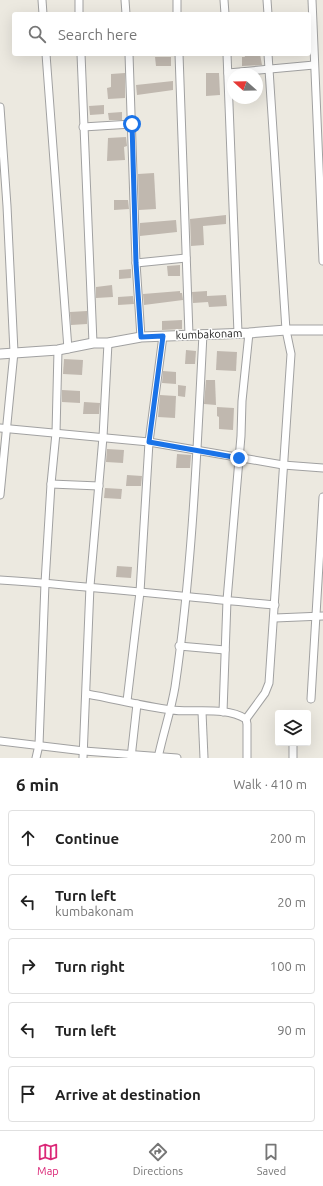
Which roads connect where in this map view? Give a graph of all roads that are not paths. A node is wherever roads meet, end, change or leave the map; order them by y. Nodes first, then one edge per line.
1 (42, 0) edge
2 (79, 0) edge
3 (125, 0) edge
4 (177, 0) edge
5 (224, 0) edge
6 (267, 0) edge
7 (312, 0) edge
8 (43, 12) edge
9 (79, 12) edge
10 (126, 12) edge
11 (177, 12) edge
12 (225, 12) edge
13 (268, 12) edge
14 (46, 56) edge
15 (81, 56) edge
16 (129, 56) edge
17 (179, 56) edge
18 (227, 56) edge
19 (268, 56) edge
20 (314, 65) junction
21 (228, 68) edge
22 (268, 69) junction
23 (263, 70) edge
24 (315, 73) junction
25 (323, 73) edge
26 (229, 104) edge
27 (0, 107) edge
28 (132, 124) junction
29 (83, 127) junction
30 (186, 258) junction
31 (323, 261) edge
32 (136, 263) junction
33 (286, 330) junction
34 (323, 330) edge
35 (238, 333) junction
36 (249, 333) junction
37 (202, 334) junction
38 (189, 335) junction
39 (163, 336) junction
40 (141, 337) junction
41 (93, 343) junction
42 (108, 343) junction
43 (63, 350) junction
44 (14, 352) junction
45 (0, 354) edge
46 (3, 428) edge
47 (56, 433) junction
48 (103, 437) junction
49 (149, 442) junction
50 (197, 450) junction
51 (239, 458) junction
52 (283, 465) junction
53 (323, 468) edge
54 (51, 484) junction
55 (99, 486) junction
56 (0, 495) edge
57 (323, 497) edge
58 (0, 580) edge
59 (45, 582) junction
60 (90, 586) junction
61 (140, 592) junction
62 (186, 597) junction
63 (227, 600) junction
64 (275, 605) junction
65 (315, 616) junction
66 (323, 616) edge
67 (275, 618) junction
68 (179, 646) junction
69 (225, 650) junction
70 (87, 694) junction
71 (311, 699) dead end
72 (127, 701) junction
73 (137, 704) junction
74 (171, 710) junction
75 (202, 712) junction
76 (223, 712) junction
77 (246, 719) junction
78 (0, 741) edge
79 (39, 746) junction
80 (293, 746) edge
81 (83, 754) edge
82 (131, 756) edge
83 (159, 757) edge
84 (36, 758) edge
85 (177, 758) edge
86 (204, 758) edge
87 (247, 758) edge
88 (293, 758) edge

1 - 8 street
2 - 9 street
3 - 10 street
4 - 11 street
5 - 12 street
6 - 13 street
7 - 20 street
14 - 43 street
15 - 29 street
16 - 28 street
17 - 30 street
18 - 21 street
19 - 22 street
20 - 22 street
20 - 24 street
22 - 23 street
22 - 33 street
24 - 25 street
24 - 31 street
26 - 35 street
27 - 44 street
28 - 29 street
28 - 32 street
29 - 41 street
30 - 32 street
30 - 38 street
32 - 40 street
33 - 34 street, kumbakonam
33 - 36 street, kumbakonam
33 - 52 street
35 - 36 street, kumbakonam
35 - 37 street, kumbakonam
36 - 51 street
37 - 38 street, kumbakonam
37 - 50 street
38 - 39 street, kumbakonam
39 - 40 street, kumbakonam
39 - 49 street
40 - 42 street, kumbakonam
41 - 42 street, kumbakonam
41 - 43 street, kumbakonam
42 - 48 street
43 - 44 street, kumbakonam
43 - 47 street
44 - 45 street, kumbakonam
44 - 46 street
46 - 47 street
46 - 56 street
47 - 48 street
47 - 54 street
48 - 49 street
48 - 55 street
49 - 50 street
49 - 61 street
50 - 51 street
50 - 62 street
51 - 52 street
51 - 63 street
52 - 53 street
52 - 64 street
54 - 55 street
54 - 59 street
55 - 60 street
57 - 65 street
58 - 59 street
59 - 60 street
59 - 79 street
60 - 61 street
60 - 70 street
61 - 62 street
61 - 72 street
62 - 63 street
62 - 68 street
63 - 64 street
63 - 69 street
64 - 67 street
65 - 66 street
65 - 67 street
65 - 71 street
67 - 77 street
68 - 69 street
68 - 74 street
69 - 76 street
70 - 72 street
70 - 81 street
72 - 73 street
73 - 74 street
73 - 82 street
74 - 75 street
74 - 83 street
75 - 76 street
75 - 86 street
76 - 77 street
77 - 87 street
78 - 79 street
79 - 81 street
79 - 84 street
80 - 88 street
81 - 82 street
82 - 83 street
83 - 85 street

